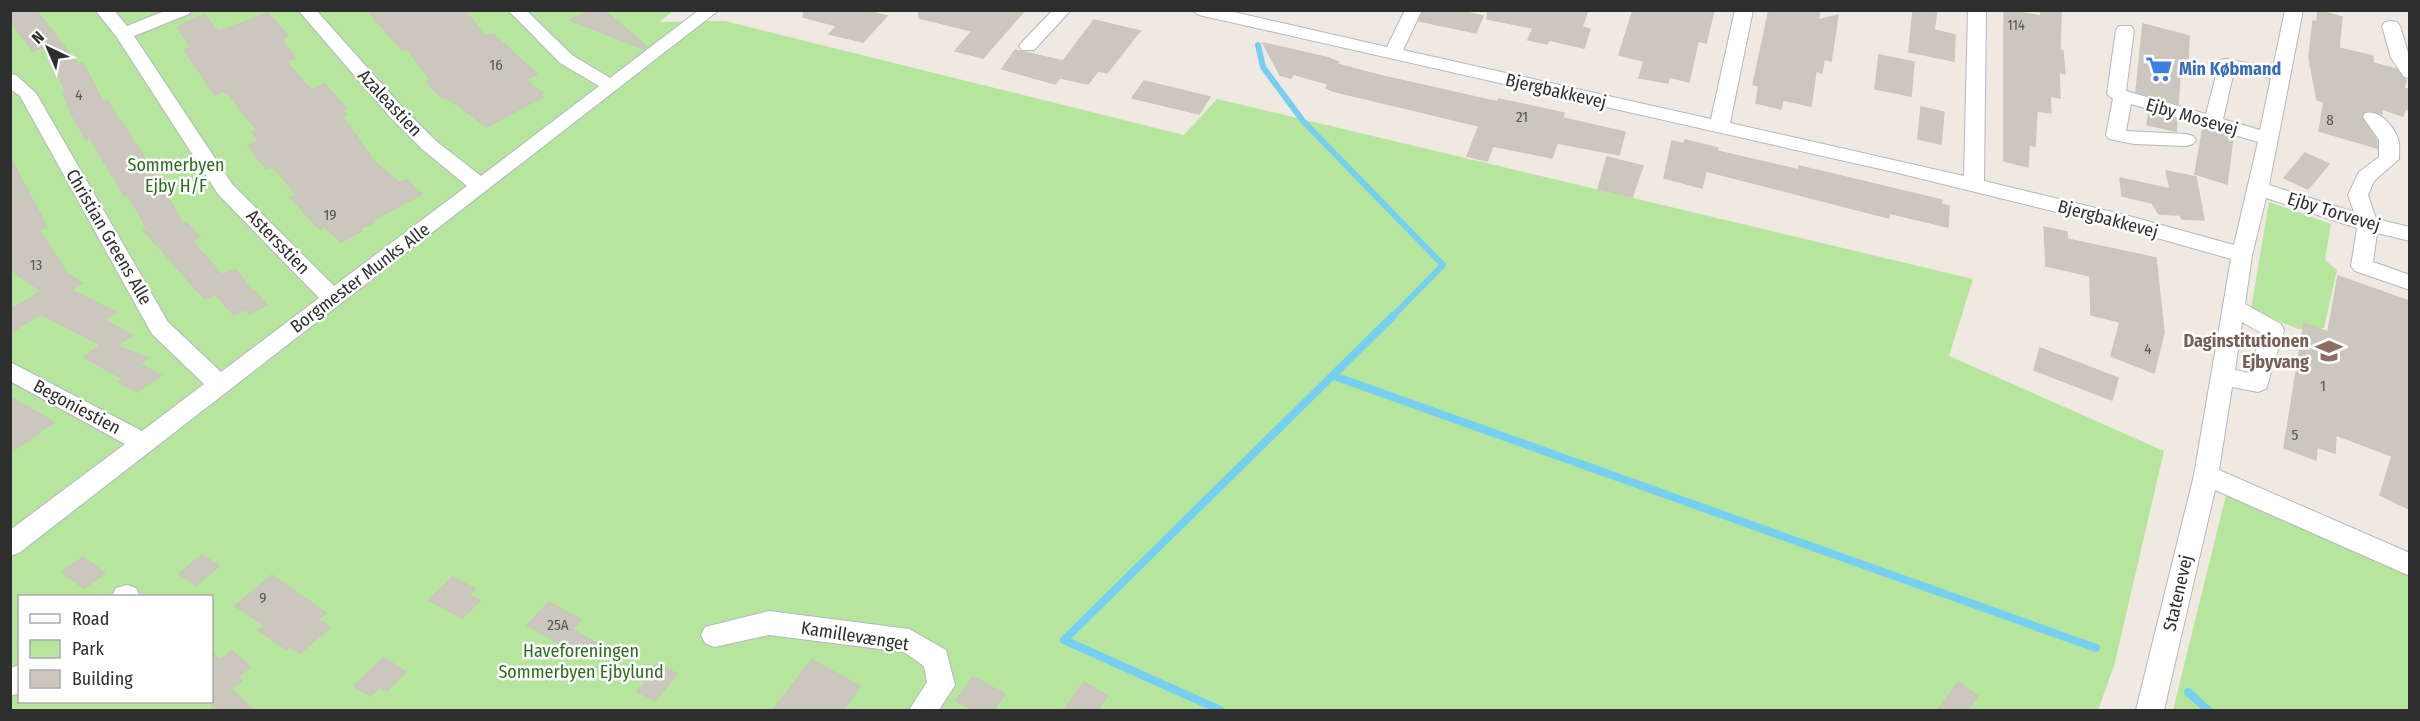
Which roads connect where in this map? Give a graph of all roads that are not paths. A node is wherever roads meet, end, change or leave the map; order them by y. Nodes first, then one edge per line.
1 (103, 10) edge
2 (183, 10) edge
3 (306, 10) edge
4 (516, 10) edge
5 (711, 10) edge
6 (1063, 10) edge
7 (1198, 10) edge
8 (1414, 10) edge
9 (1744, 10) edge
10 (1977, 10) edge
11 (2294, 10) edge
12 (2391, 27) dead end
13 (2125, 30) dead end
14 (124, 34) junction
15 (1028, 46) dead end
16 (1392, 54) junction
17 (2409, 73) edge
18 (2282, 75) junction
19 (10, 79) edge
20 (611, 86) junction
21 (2120, 95) junction
22 (2372, 117) dead end
23 (2213, 123) junction
24 (1719, 128) junction
25 (2269, 139) junction
26 (2186, 140) dead end
27 (1974, 185) junction
28 (481, 186) junction
29 (2258, 189) junction
30 (2368, 224) junction
31 (2409, 234) edge
32 (2242, 255) junction
33 (2409, 283) edge
34 (333, 299) junction
35 (2233, 307) junction
36 (10, 370) edge
37 (2222, 376) junction
38 (219, 384) junction
39 (144, 443) junction
40 (2206, 475) junction
41 (10, 545) edge
42 (2409, 565) edge
43 (714, 635) dead end
44 (923, 711) edge
45 (2150, 711) edge

1 - 14 street, Astersstien
2 - 14 street
3 - 28 street, Azaleastien
4 - 20 street
5 - 20 street, Borgmester Munks Alle
6 - 15 street
7 - 16 street, Bjergbakkevej
8 - 16 street
9 - 24 street
10 - 27 street
11 - 18 street
12 - 17 street
13 - 21 street
14 - 34 street, Astersstien
16 - 24 street, Bjergbakkevej
18 - 23 street
18 - 25 street
19 - 38 street, Christian Greens Alle
20 - 28 street, Borgmester Munks Alle
21 - 23 street, Ejby Mosevej
21 - 26 street
22 - 30 street
23 - 25 street, Ejby Mosevej
24 - 27 street, Bjergbakkevej
25 - 29 street
27 - 32 street, Bjergbakkevej
28 - 34 street, Borgmester Munks Alle
29 - 30 street, Ejby Torvevej
29 - 32 street
30 - 31 street, Ejby Torvevej
30 - 33 street
32 - 35 street, Statenevej
34 - 38 street, Borgmester Munks Alle
35 - 37 street, Statenevej
35 - 37 street
36 - 39 street, Begoniestien
37 - 40 street, Statenevej
38 - 39 street, Borgmester Munks Alle
39 - 41 street, Borgmester Munks Alle
40 - 42 street
40 - 45 street, Statenevej
43 - 44 street, Kamillevænget

